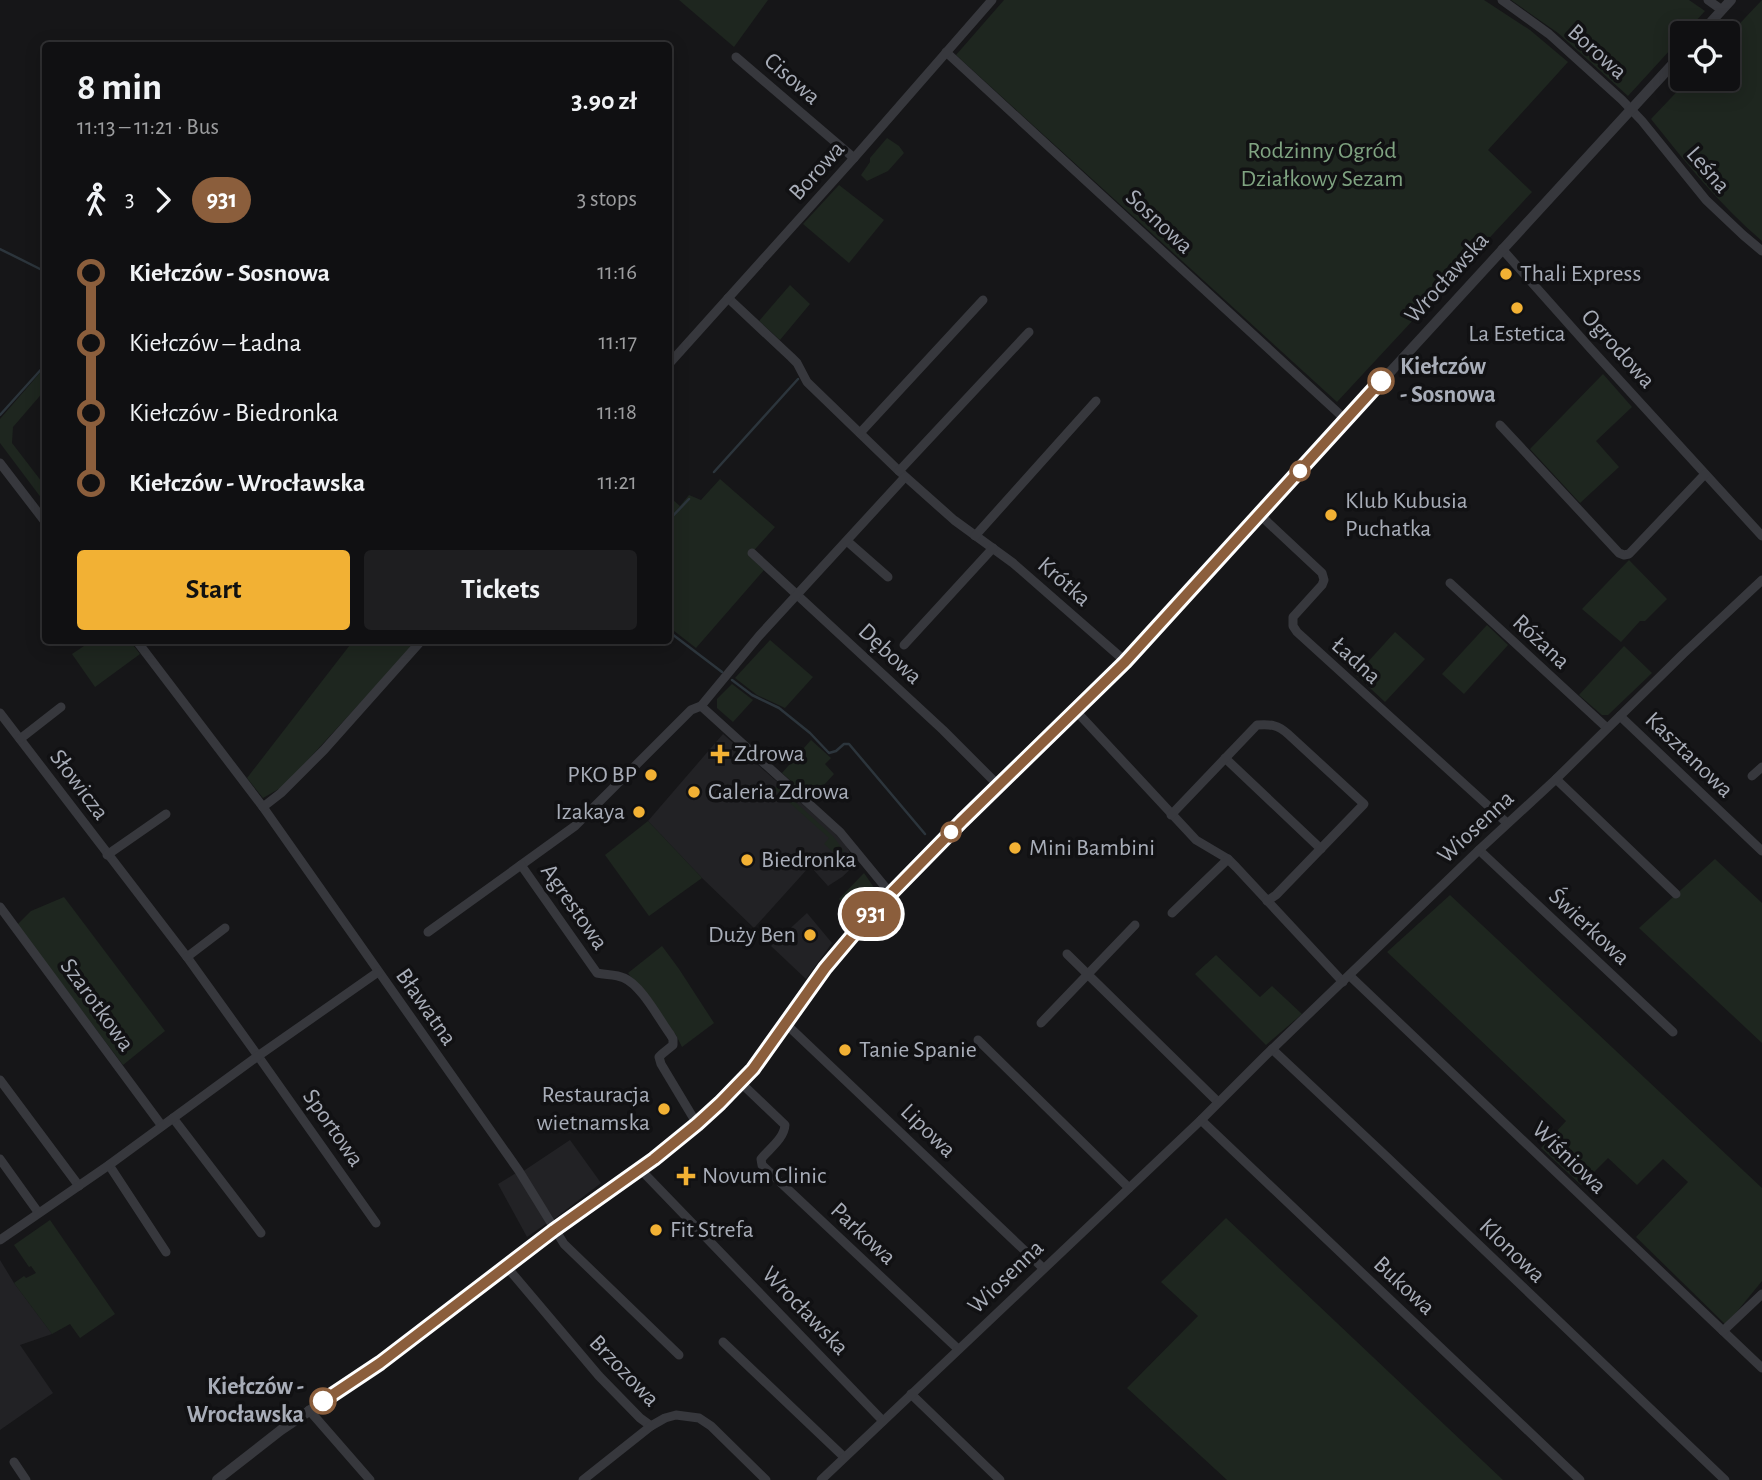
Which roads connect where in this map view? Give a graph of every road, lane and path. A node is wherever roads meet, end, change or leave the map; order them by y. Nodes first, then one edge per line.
1 (992, 0) edge
2 (1502, 0) edge
3 (1708, 0) edge
4 (1731, 0) edge
5 (1722, 10) junction
6 (1712, 21) edge
7 (946, 52) junction
8 (736, 57) dead end
9 (1670, 67) edge
10 (1631, 110) junction
11 (854, 158) junction
12 (1502, 249) junction
13 (1762, 251) edge
14 (728, 298) junction
15 (983, 300) dead end
16 (1029, 332) dead end
17 (672, 361) edge
18 (1096, 401) dead end
19 (1346, 420) junction
20 (1500, 425) dead end
21 (860, 433) junction
22 (0, 463) edge
23 (902, 474) junction
24 (1705, 474) junction
25 (1259, 515) junction
26 (42, 518) edge
27 (975, 536) junction
28 (1762, 536) edge
29 (848, 541) junction
30 (993, 548) junction
31 (752, 553) dead end
32 (888, 577) dead end
33 (1762, 580) edge
34 (1450, 583) dead end
35 (797, 594) junction
36 (139, 644) edge
37 (418, 644) edge
38 (904, 645) dead end
39 (1125, 662) junction
40 (701, 706) junction
41 (61, 708) dead end
42 (1076, 711) junction
43 (0, 713) edge
44 (1620, 716) junction
45 (1607, 728) junction
46 (20, 739) junction
47 (1225, 758) junction
48 (1762, 767) edge
49 (1752, 776) dead end
50 (1556, 779) junction
51 (998, 785) junction
52 (263, 807) junction
53 (166, 814) dead end
54 (1171, 815) junction
55 (1507, 823) junction
56 (1321, 849) junction
57 (1479, 850) junction
58 (1762, 851) edge
59 (107, 855) junction
60 (1228, 859) junction
61 (521, 864) junction
62 (891, 894) junction
63 (1676, 894) dead end
64 (1267, 901) junction
65 (0, 907) edge
66 (1172, 913) dead end
67 (1135, 925) dead end
68 (225, 928) dead end
69 (428, 932) dead end
70 (1067, 954) dead end
71 (187, 957) junction
72 (379, 972) junction
73 (1088, 974) junction
74 (1346, 979) junction
75 (785, 1023) junction
76 (1041, 1023) dead end
77 (1673, 1032) dead end
78 (978, 1040) dead end
79 (1272, 1049) junction
80 (258, 1056) junction
81 (0, 1080) edge
82 (740, 1082) junction
83 (1218, 1102) junction
84 (173, 1118) junction
85 (1201, 1120) junction
86 (697, 1124) junction
87 (162, 1126) junction
88 (0, 1159) edge
89 (109, 1164) junction
90 (640, 1169) junction
91 (79, 1186) junction
92 (1129, 1188) junction
93 (38, 1212) junction
94 (376, 1223) dead end
95 (554, 1230) junction
96 (261, 1233) dead end
97 (0, 1240) edge
98 (166, 1252) dead end
99 (506, 1266) junction
100 (1044, 1268) junction
101 (1762, 1294) edge
102 (1723, 1331) junction
103 (723, 1342) dead end
104 (958, 1349) junction
105 (679, 1354) dead end
106 (1762, 1367) edge
107 (911, 1394) junction
108 (309, 1410) junction
109 (883, 1421) junction
110 (650, 1426) junction
111 (844, 1457) junction
112 (14, 1462) dead end
113 (585, 1479) edge
114 (26, 1480) edge
115 (217, 1480) edge
116 (370, 1480) edge
117 (766, 1480) edge
118 (821, 1480) edge
119 (1000, 1480) edge
120 (1580, 1480) edge
121 (1725, 1480) edge

1 - 7 street, Borowa
2 - 10 street, Borowa
3 - 5 street
4 - 5 street
5 - 6 street
7 - 11 street, Borowa
7 - 19 street, Sosnowa
8 - 11 street, Cisowa
9 - 10 street, Wrocławska
10 - 12 street, Wrocławska
10 - 13 street, Leśna
11 - 14 street, Borowa
12 - 19 street, Wrocławska
12 - 24 street, Ogrodowa
14 - 17 street, Borowa
14 - 21 street, Krótka
15 - 21 street
16 - 23 street
18 - 27 street
19 - 25 street, Wrocławska
20 - 24 street
21 - 23 street, Krótka
22 - 26 street
23 - 27 street, Krótka
23 - 29 street
24 - 28 street, Ogrodowa
25 - 39 street, Wrocławska
25 - 55 street, Ładna
27 - 30 street, Krótka
29 - 32 street
29 - 35 street
30 - 38 street
30 - 39 street, Krótka
31 - 35 street, Dębowa
33 - 44 street, Wiosenna
34 - 45 street, Różana
35 - 40 street, Agrestowa
35 - 51 street, Dębowa
36 - 52 street, Bławatna
37 - 52 street
39 - 42 street, Wrocławska
40 - 61 street, Agrestowa
40 - 62 street
41 - 46 street, Słowicza
42 - 51 street, Wrocławska
42 - 54 street, Wiśniowa
43 - 46 street, Słowicza
44 - 45 street, Wiosenna
44 - 58 street, Kasztanowa
45 - 50 street, Wiosenna
46 - 59 street, Słowicza
47 - 54 street
47 - 56 street
47 - 56 street
48 - 49 street
50 - 55 street, Wiosenna
50 - 63 street
51 - 62 street, Wrocławska
52 - 72 street, Bławatna
53 - 59 street, Słowicza
54 - 60 street, Wiśniowa
55 - 57 street, Wiosenna
56 - 64 street
57 - 74 street, Wiosenna
57 - 77 street, Świerkowa
59 - 71 street, Słowicza
60 - 64 street, Wiśniowa
60 - 66 street
61 - 69 street, Agrestowa
61 - 86 street, Agrestowa
62 - 75 street, Wrocławska
64 - 74 street, Wiśniowa
65 - 87 street, Szarotkowa
67 - 73 street
68 - 71 street
70 - 73 street
71 - 80 street, Słowicza
72 - 80 street
72 - 95 street, Bławatna
73 - 76 street
73 - 83 street
74 - 79 street, Wiosenna
74 - 102 street, Wiśniowa
75 - 82 street, Wrocławska
75 - 100 street, Lipowa
78 - 92 street
79 - 83 street, Wiosenna
79 - 121 street, Klonowa
80 - 84 street
80 - 94 street, Sportowa
81 - 91 street
82 - 86 street, Wrocławska
82 - 104 street, Parkowa
83 - 85 street, Wiosenna
84 - 87 street
84 - 96 street
85 - 92 street, Wiosenna
85 - 120 street, Bukowa
86 - 90 street, Wrocławska
87 - 89 street
88 - 93 street
89 - 91 street
89 - 98 street
90 - 95 street, Wrocławska
90 - 109 street, Wrocławska
91 - 93 street
92 - 100 street, Wiosenna
93 - 97 street
95 - 99 street, Wrocławska
95 - 105 street
99 - 108 street, Wrocławska
99 - 110 street, Brzozowa
100 - 104 street, Wiosenna
101 - 102 street
102 - 106 street, Wiśniowa
103 - 111 street
104 - 107 street, Wiosenna
107 - 109 street, Wiosenna
107 - 119 street
108 - 115 street, Wrocławska
108 - 116 street
109 - 111 street, Wiosenna
110 - 113 street
110 - 117 street, Brzozowa
111 - 118 street, Wiosenna
112 - 114 street

